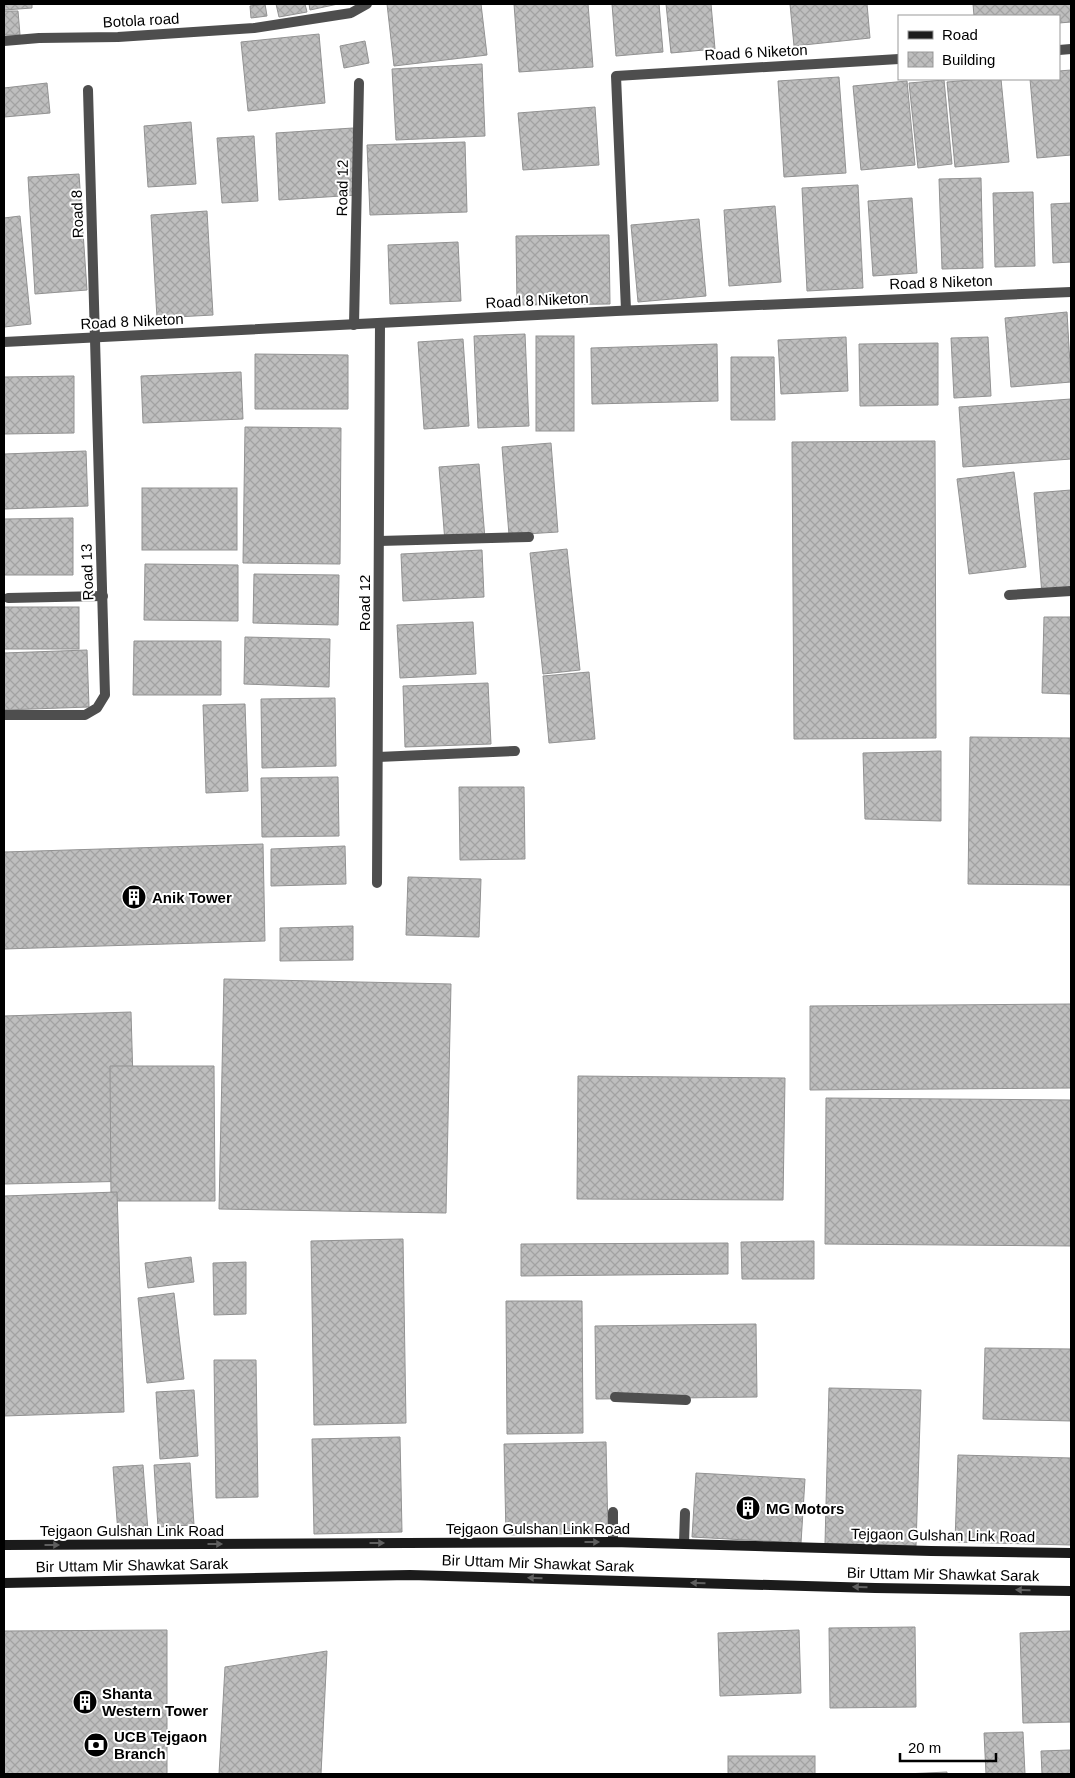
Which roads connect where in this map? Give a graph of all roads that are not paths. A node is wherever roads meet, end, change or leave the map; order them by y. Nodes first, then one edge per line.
1 (367, 4) edge
2 (4, 41) edge
3 (898, 59) edge
4 (359, 83) dead end
5 (88, 90) dead end
6 (1071, 292) edge
7 (626, 310) junction
8 (380, 323) junction
9 (354, 325) junction
10 (95, 338) junction
11 (4, 342) edge
12 (529, 538) dead end
13 (379, 541) junction
14 (1071, 591) edge
15 (1009, 595) dead end
16 (102, 596) junction
17 (8, 598) dead end
18 (4, 715) edge
19 (515, 751) dead end
20 (378, 757) junction
21 (378, 883) dead end
22 (615, 1397) dead end
23 (686, 1400) dead end
24 (613, 1512) dead end
25 (685, 1513) dead end
26 (613, 1542) junction
27 (684, 1543) junction
28 (4, 1545) edge
29 (1071, 1553) edge
30 (4, 1583) edge
31 (1071, 1591) edge

1 - 2 street, Botola road
3 - 7 street, Road 6 Niketon
4 - 9 street, Road 12
5 - 10 street, Road 8
6 - 7 street, Road 8 Niketon
7 - 8 street, Road 8 Niketon
8 - 9 street, Road 8 Niketon
8 - 13 street, Road 12
9 - 10 street, Road 8 Niketon
10 - 11 street, Road 8 Niketon
10 - 16 street, Road 13
12 - 13 street
13 - 20 street, Road 12
14 - 15 street
16 - 17 street
16 - 18 street, Road 13
19 - 20 street
20 - 21 street, Road 12
22 - 23 street
24 - 26 street
25 - 27 street
26 - 27 main road, Tejgaon Gulshan Link Road
28 -> 26 main road, Tejgaon Gulshan Link Road
27 - 29 main road, Tejgaon Gulshan Link Road
31 -> 30 main road, Bir Uttam Mir Shawkat Sarak

